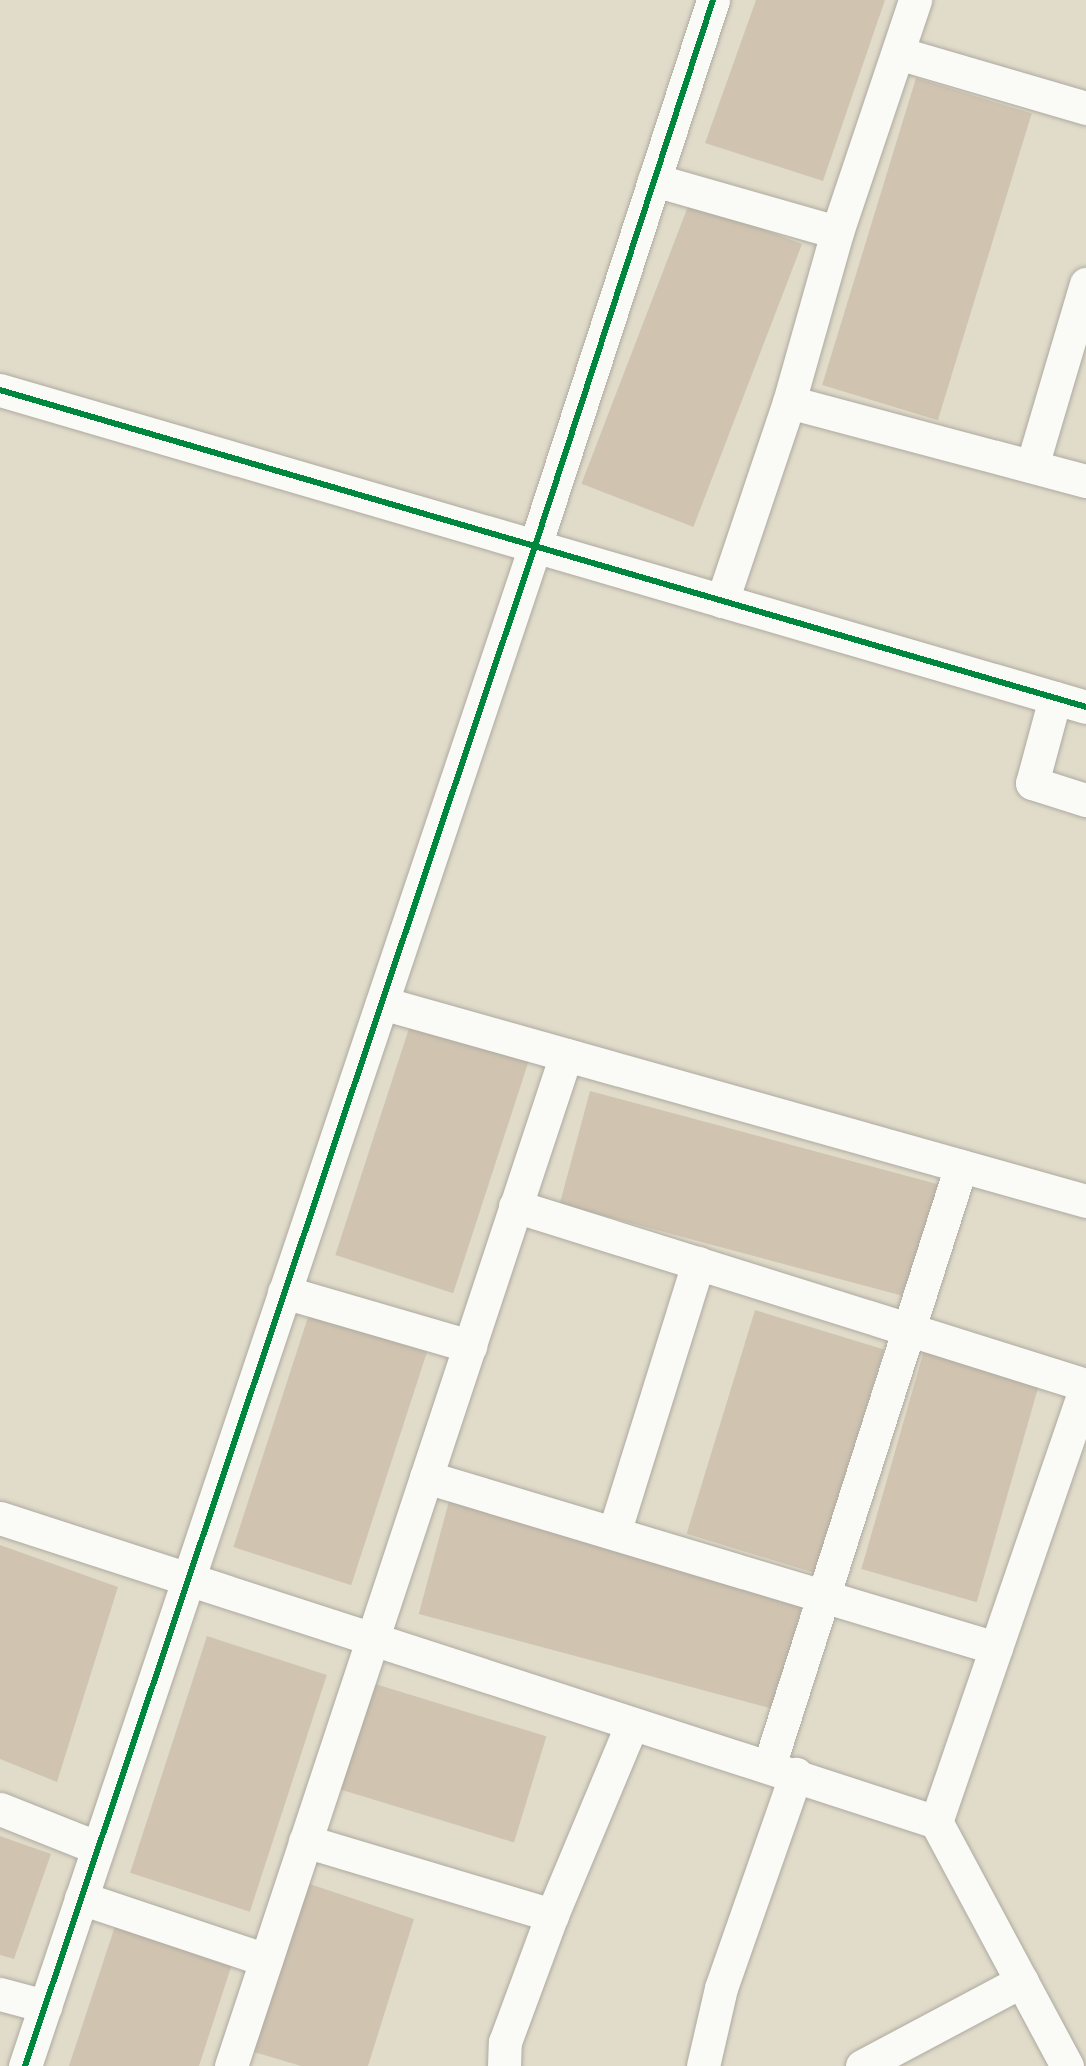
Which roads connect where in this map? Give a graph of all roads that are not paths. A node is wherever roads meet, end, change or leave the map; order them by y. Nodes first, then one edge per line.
1 (713, 0) edge
2 (915, 0) edge
3 (898, 53) junction
4 (1086, 108) edge
5 (654, 180) junction
6 (837, 232) junction
7 (1086, 284) edge
8 (0, 390) edge
9 (789, 402) junction
10 (1032, 466) junction
11 (1086, 481) edge
12 (535, 546) junction
13 (722, 601) junction
14 (1055, 698) junction
15 (1086, 707) edge
16 (1086, 801) edge
17 (382, 1003) junction
18 (566, 1055) junction
19 (961, 1166) junction
20 (1086, 1201) edge
21 (515, 1206) junction
22 (698, 1263) junction
23 (284, 1292) junction
24 (909, 1329) junction
25 (470, 1346) junction
26 (1086, 1385) edge
27 (426, 1477) junction
28 (0, 1518) edge
29 (614, 1533) junction
30 (189, 1578) junction
31 (823, 1596) junction
32 (373, 1637) junction
33 (996, 1648) junction
34 (631, 1726) junction
35 (783, 1770) junction
36 (0, 1809) edge
37 (936, 1822) junction
38 (305, 1841) junction
39 (98, 1848) junction
40 (81, 1898) junction
41 (552, 1916) junction
42 (266, 1960) junction
43 (1022, 1981) junction
44 (0, 1994) edge
45 (45, 2006) junction
46 (25, 2066) edge
47 (231, 2066) edge
48 (504, 2066) edge
49 (703, 2066) edge
50 (862, 2066) edge
51 (1067, 2066) edge

1 - 5 street
2 - 3 street
3 - 4 street
3 - 6 street
5 - 6 street
5 - 12 street
6 - 9 street
7 - 10 street
8 - 12 street
9 - 10 street
9 - 13 street
10 - 11 street
12 - 13 street
12 - 17 street
13 - 14 street
14 - 15 street
14 - 16 street
17 - 18 street
17 - 23 street
18 - 19 street
18 - 21 street
19 - 20 street
19 - 24 street
21 - 22 street
21 - 25 street
22 - 24 street
22 - 29 street
23 - 25 street
23 - 30 street
24 - 26 street
24 - 31 street
25 - 27 street
26 - 33 street
27 - 29 street
27 - 32 street
28 - 30 street
29 - 31 street
30 - 32 street
30 - 39 street
31 - 33 street
31 - 35 street
32 - 34 street
32 - 38 street
33 - 37 street
34 - 35 street
34 - 41 street
35 - 37 street
35 - 49 street
36 - 39 street
37 - 43 street
38 - 41 street
38 - 42 street
39 - 40 street
40 - 42 street
40 - 45 street
41 - 48 street
42 - 47 street
43 - 50 street
43 - 51 street
44 - 45 street
45 - 46 street

